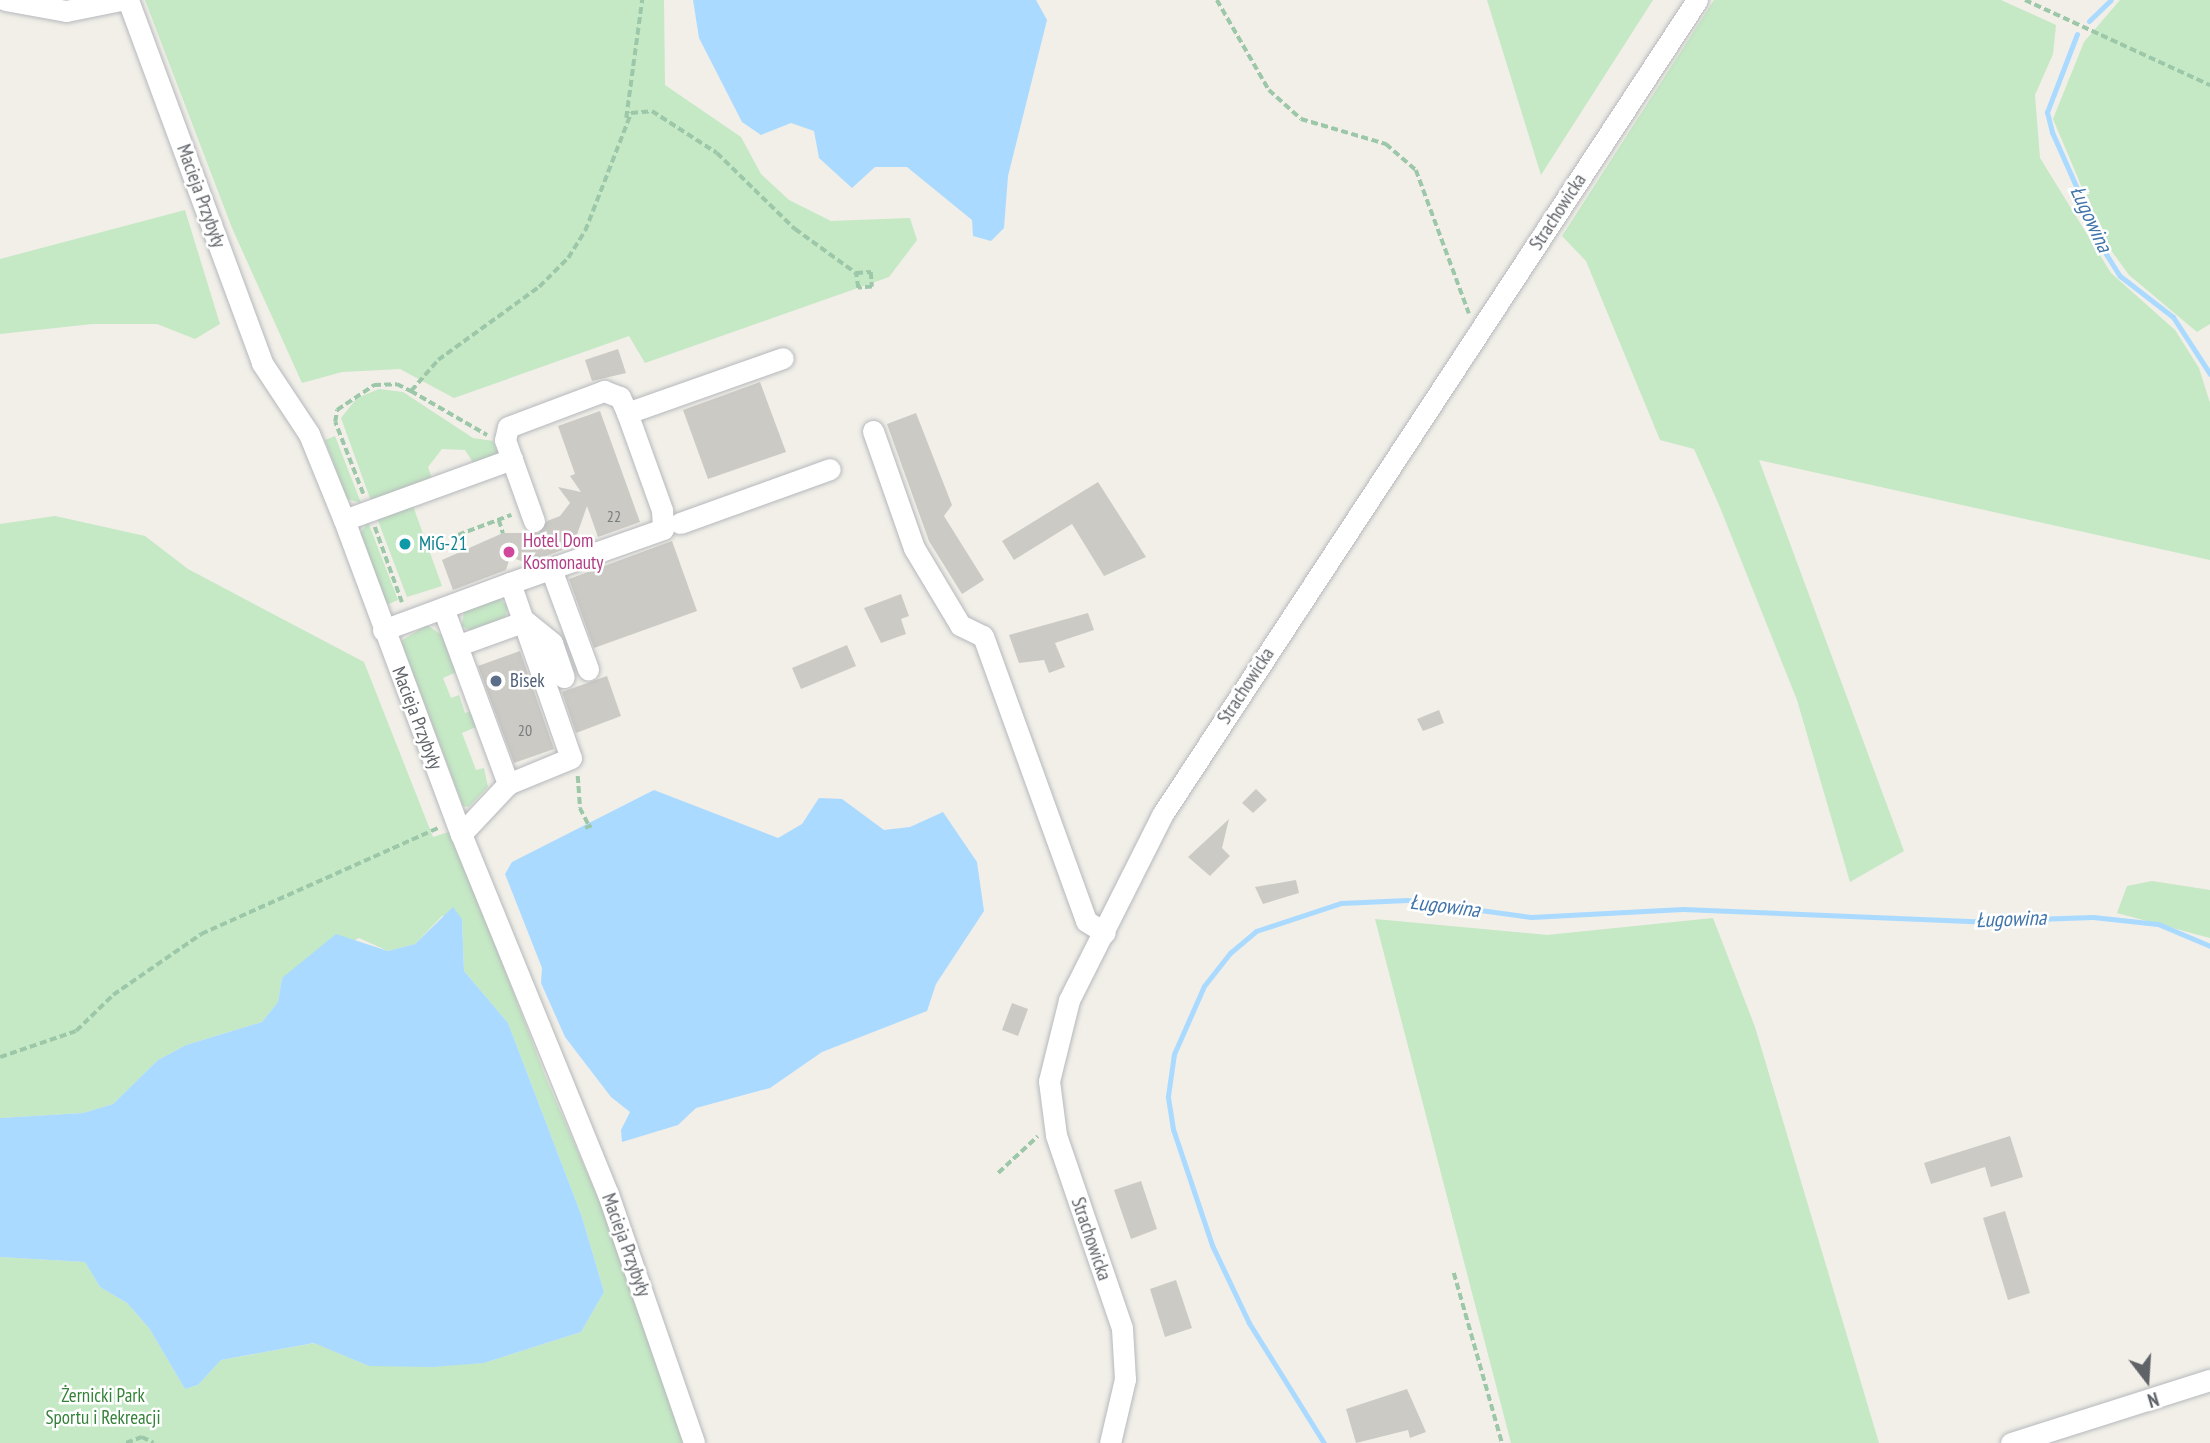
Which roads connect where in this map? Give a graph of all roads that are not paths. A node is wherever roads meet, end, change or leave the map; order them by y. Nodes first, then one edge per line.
1 (5, 0) edge
2 (121, 0) edge
3 (128, 0) edge
4 (1696, 0) edge
5 (783, 358) dead end
6 (627, 413) junction
7 (873, 431) dead end
8 (508, 450) junction
9 (830, 469) dead end
10 (532, 514) road end
11 (344, 520) junction
12 (680, 523) dead end
13 (551, 569) junction
14 (510, 583) junction
15 (443, 608) junction
16 (525, 621) junction
17 (383, 630) junction
18 (459, 645) junction
19 (588, 669) dead end
20 (564, 677) dead end
21 (508, 784) junction
22 (458, 827) junction
23 (1105, 933) junction
24 (2210, 1380) edge
25 (694, 1443) edge
26 (1110, 1443) edge
27 (2011, 1443) edge

1 - 2 street
3 - 11 street, Macieja Przybyły
4 - 23 street, Strachowicka
5 - 6 street
6 - 8 street
6 - 13 street
7 - 23 street
8 - 10 street
8 - 11 street
9 - 12 street
11 - 17 street, Macieja Przybyły
13 - 14 street
13 - 19 street
14 - 15 street
14 - 16 street
15 - 17 street
15 - 18 street
16 - 18 street
16 - 20 street
16 - 21 street
17 - 22 street, Macieja Przybyły
18 - 21 street
21 - 22 street
22 - 25 street, Macieja Przybyły
23 - 26 street, Strachowicka
24 - 27 street

